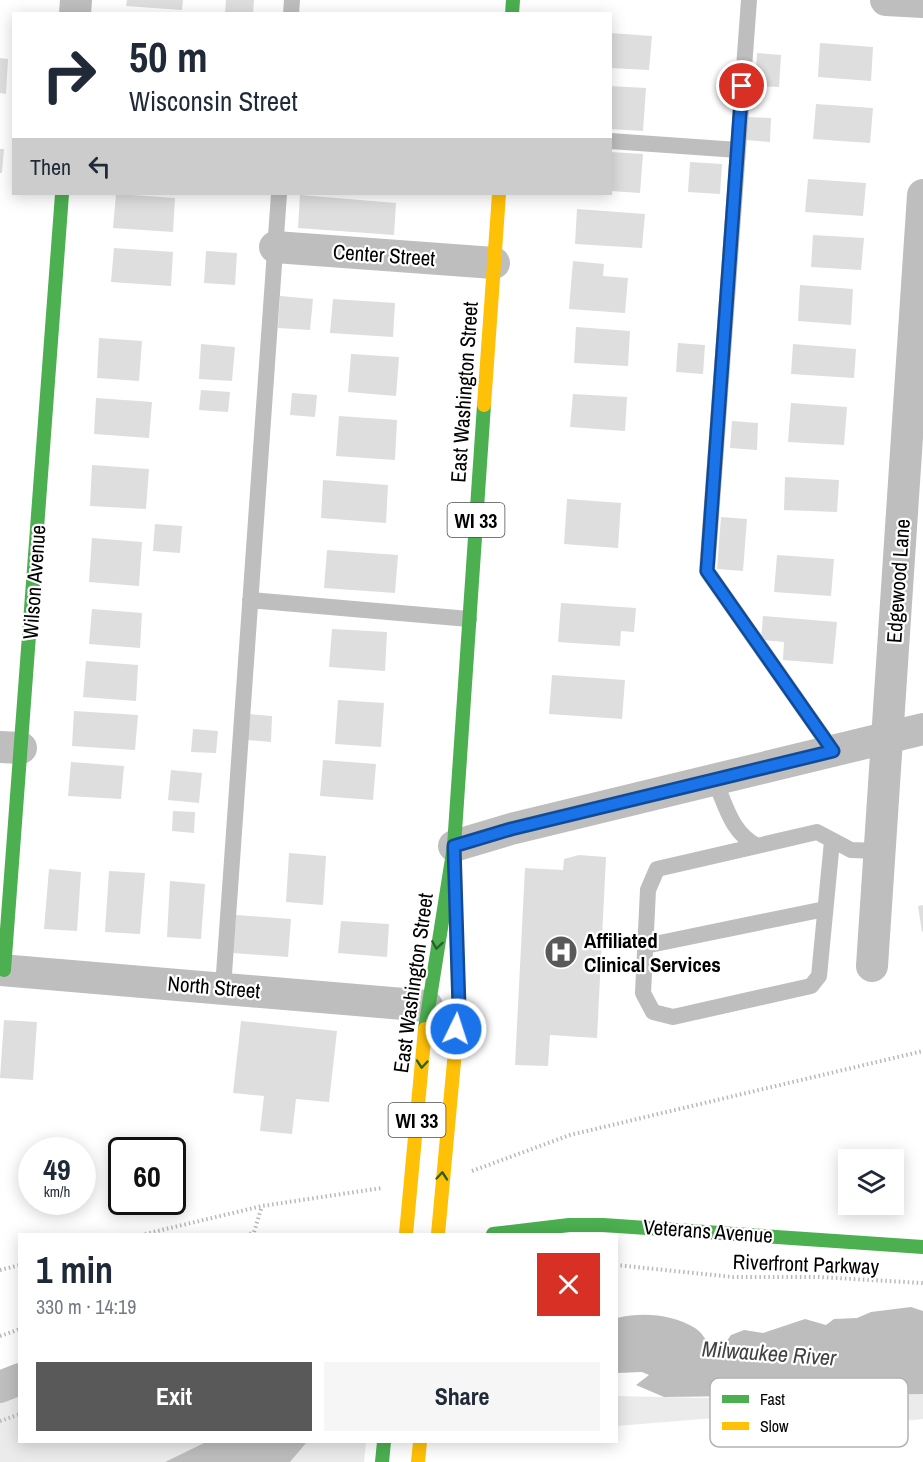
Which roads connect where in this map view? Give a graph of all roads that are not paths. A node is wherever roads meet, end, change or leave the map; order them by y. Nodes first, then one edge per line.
1 (749, 0) edge
2 (886, 0) edge
3 (923, 2) edge
4 (612, 141) edge
5 (738, 150) junction
6 (62, 195) edge
7 (279, 195) edge
8 (499, 195) edge
9 (923, 195) edge
10 (275, 247) junction
11 (494, 263) junction
12 (250, 600) junction
13 (469, 619) junction
14 (923, 729) edge
15 (887, 738) junction
16 (11, 747) edge
17 (833, 751) junction
18 (715, 781) junction
19 (832, 841) junction
20 (454, 846) junction
21 (757, 846) junction
22 (880, 851) junction
23 (825, 909) junction
24 (645, 946) junction
25 (872, 966) dead end
26 (2, 970) edge
27 (223, 988) junction
28 (427, 1006) junction
29 (406, 1233) edge
30 (438, 1233) edge
31 (501, 1233) edge
32 (923, 1247) edge
33 (18, 1380) edge
34 (0, 1387) edge
35 (384, 1443) edge
36 (420, 1443) edge
37 (382, 1462) edge
38 (418, 1462) edge

1 - 5 lane
2 - 3 street
4 - 5 lane
5 - 17 lane
6 - 16 main road, Wilson Avenue
7 - 10 lane
8 - 11 main road, East Washington Street / WI 33
9 - 15 street, Edgewood Lane
10 - 11 street, Center Street
10 - 12 lane
11 - 13 main road, East Washington Street / WI 33
12 - 13 lane
12 - 27 lane
13 - 20 main road, East Washington Street / WI 33
14 - 15 street
15 - 17 street
15 - 22 street, Edgewood Lane
16 - 26 main road, Wilson Avenue
17 - 18 street
18 - 20 street
18 - 21 lane
19 - 21 lane
19 - 22 lane
19 - 23 lane
20 -> 28 main road, East Washington Street / WI 33
30 -> 20 main road, East Washington Street / WI 33
21 - 24 lane
22 - 25 street, Edgewood Lane
23 - 24 lane
23 - 24 lane
26 - 27 street, North Street
27 - 28 street, North Street
28 -> 29 main road, East Washington Street / WI 33
31 - 32 main road, Veterans Avenue
33 - 34 street
35 - 37 main road
36 - 38 main road

